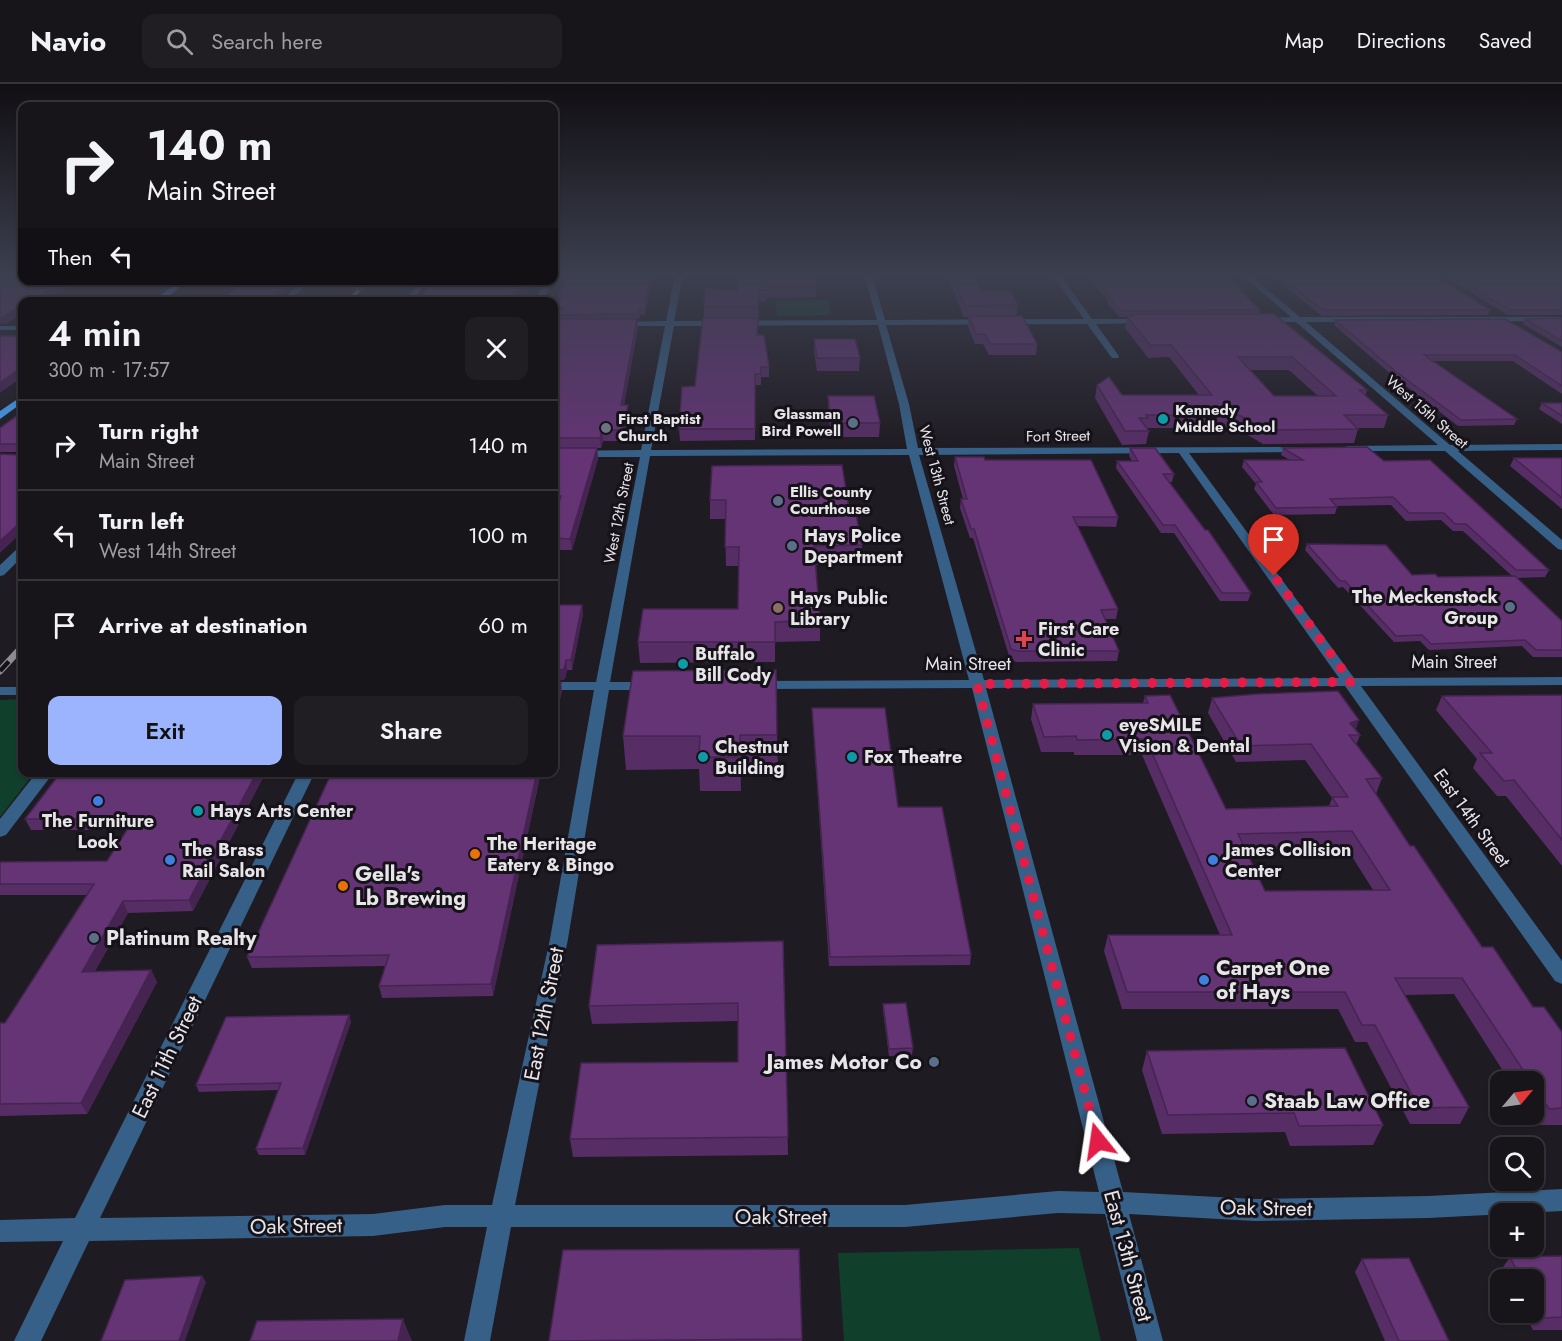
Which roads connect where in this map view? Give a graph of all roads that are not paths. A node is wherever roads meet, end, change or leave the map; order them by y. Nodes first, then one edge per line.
1 (668, 334) edge
2 (884, 334) edge
3 (1099, 334) edge
4 (1315, 334) edge
5 (1115, 356) dead end
6 (18, 402) edge
7 (0, 416) edge
8 (1562, 447) edge
9 (1315, 448) edge
10 (1338, 448) edge
11 (1447, 448) junction
12 (1182, 450) junction
13 (914, 452) junction
14 (646, 453) junction
15 (558, 454) edge
16 (1562, 546) edge
17 (18, 555) edge
18 (0, 572) edge
19 (1562, 681) edge
20 (1351, 682) junction
21 (977, 684) junction
22 (744, 685) edge
23 (558, 686) edge
24 (602, 686) junction
25 (665, 686) edge
26 (0, 691) edge
27 (18, 691) edge
28 (42, 777) edge
29 (305, 777) edge
30 (0, 831) edge
31 (1562, 976) edge
32 (1562, 1200) edge
33 (1115, 1203) junction
34 (501, 1215) junction
35 (82, 1230) junction
36 (0, 1231) edge
37 (27, 1341) edge
38 (477, 1341) edge
39 (1150, 1341) edge

1 - 14 street, West 12th Street
2 - 13 street, West 13th Street
3 - 5 street
4 - 11 street, West 15th Street
6 - 7 main road
8 - 11 street
9 - 12 street, Fort Street
10 - 11 street
11 - 16 street, West 15th Street
12 - 13 street, Fort Street
12 - 20 street, East 14th Street
13 - 14 street, Fort Street
13 - 21 street, West 13th Street
14 - 15 street, Fort Street
14 - 24 street, West 12th Street
17 - 18 street
19 - 20 street, Main Street
20 - 21 street, Main Street
20 - 31 street, East 14th Street
21 - 22 street, Main Street
21 - 33 street, East 13th Street
23 - 24 street
24 - 25 street
24 - 34 street, East 12th Street
26 - 27 street
28 - 30 street
29 - 35 street, East 11th Street
32 - 33 street, Oak Street
33 - 34 street, Oak Street
33 - 39 street, East 13th Street
34 - 35 street, Oak Street
34 - 38 street, East 12th Street
35 - 36 street, Oak Street
35 - 37 street, East 11th Street

